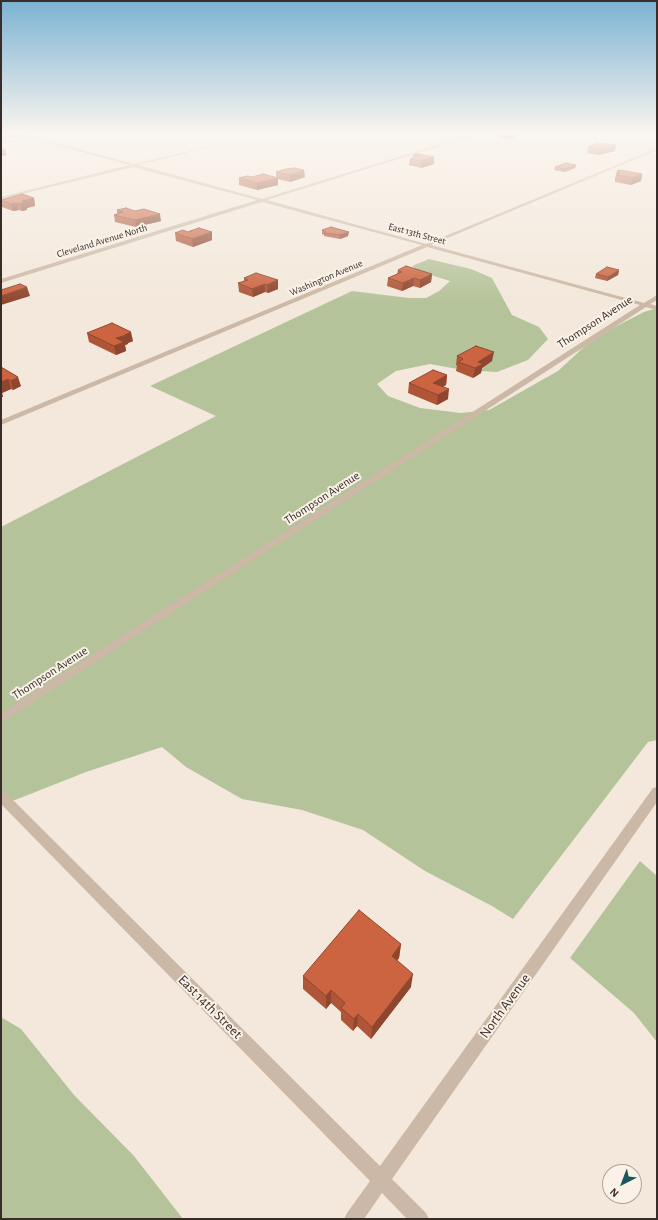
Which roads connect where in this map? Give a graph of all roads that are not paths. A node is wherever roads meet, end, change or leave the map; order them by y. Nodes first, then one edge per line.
1 (37, 189) edge
2 (221, 189) edge
3 (298, 189) edge
4 (561, 189) edge
5 (1, 198) edge
6 (262, 200) junction
7 (427, 245) junction
8 (1, 281) edge
9 (657, 297) edge
10 (645, 305) junction
11 (657, 308) edge
12 (1, 423) edge
13 (1, 719) edge
14 (657, 792) edge
15 (1, 796) edge
16 (381, 1179) junction
17 (352, 1219) edge
18 (420, 1219) edge

1 - 5 street
2 - 6 street, East 13th Street
3 - 6 street, Cleveland Avenue North
4 - 7 street, Washington Avenue
6 - 7 street, East 13th Street
6 - 8 street, Cleveland Avenue North
7 - 10 street, East 13th Street
7 - 12 street, Washington Avenue
9 - 10 street, Thompson Avenue
10 - 11 street, East 13th Street
10 - 13 street, Thompson Avenue
14 - 16 street, North Avenue
15 - 16 street, East 14th Street
16 - 17 street, North Avenue
16 - 18 street, East 14th Street

